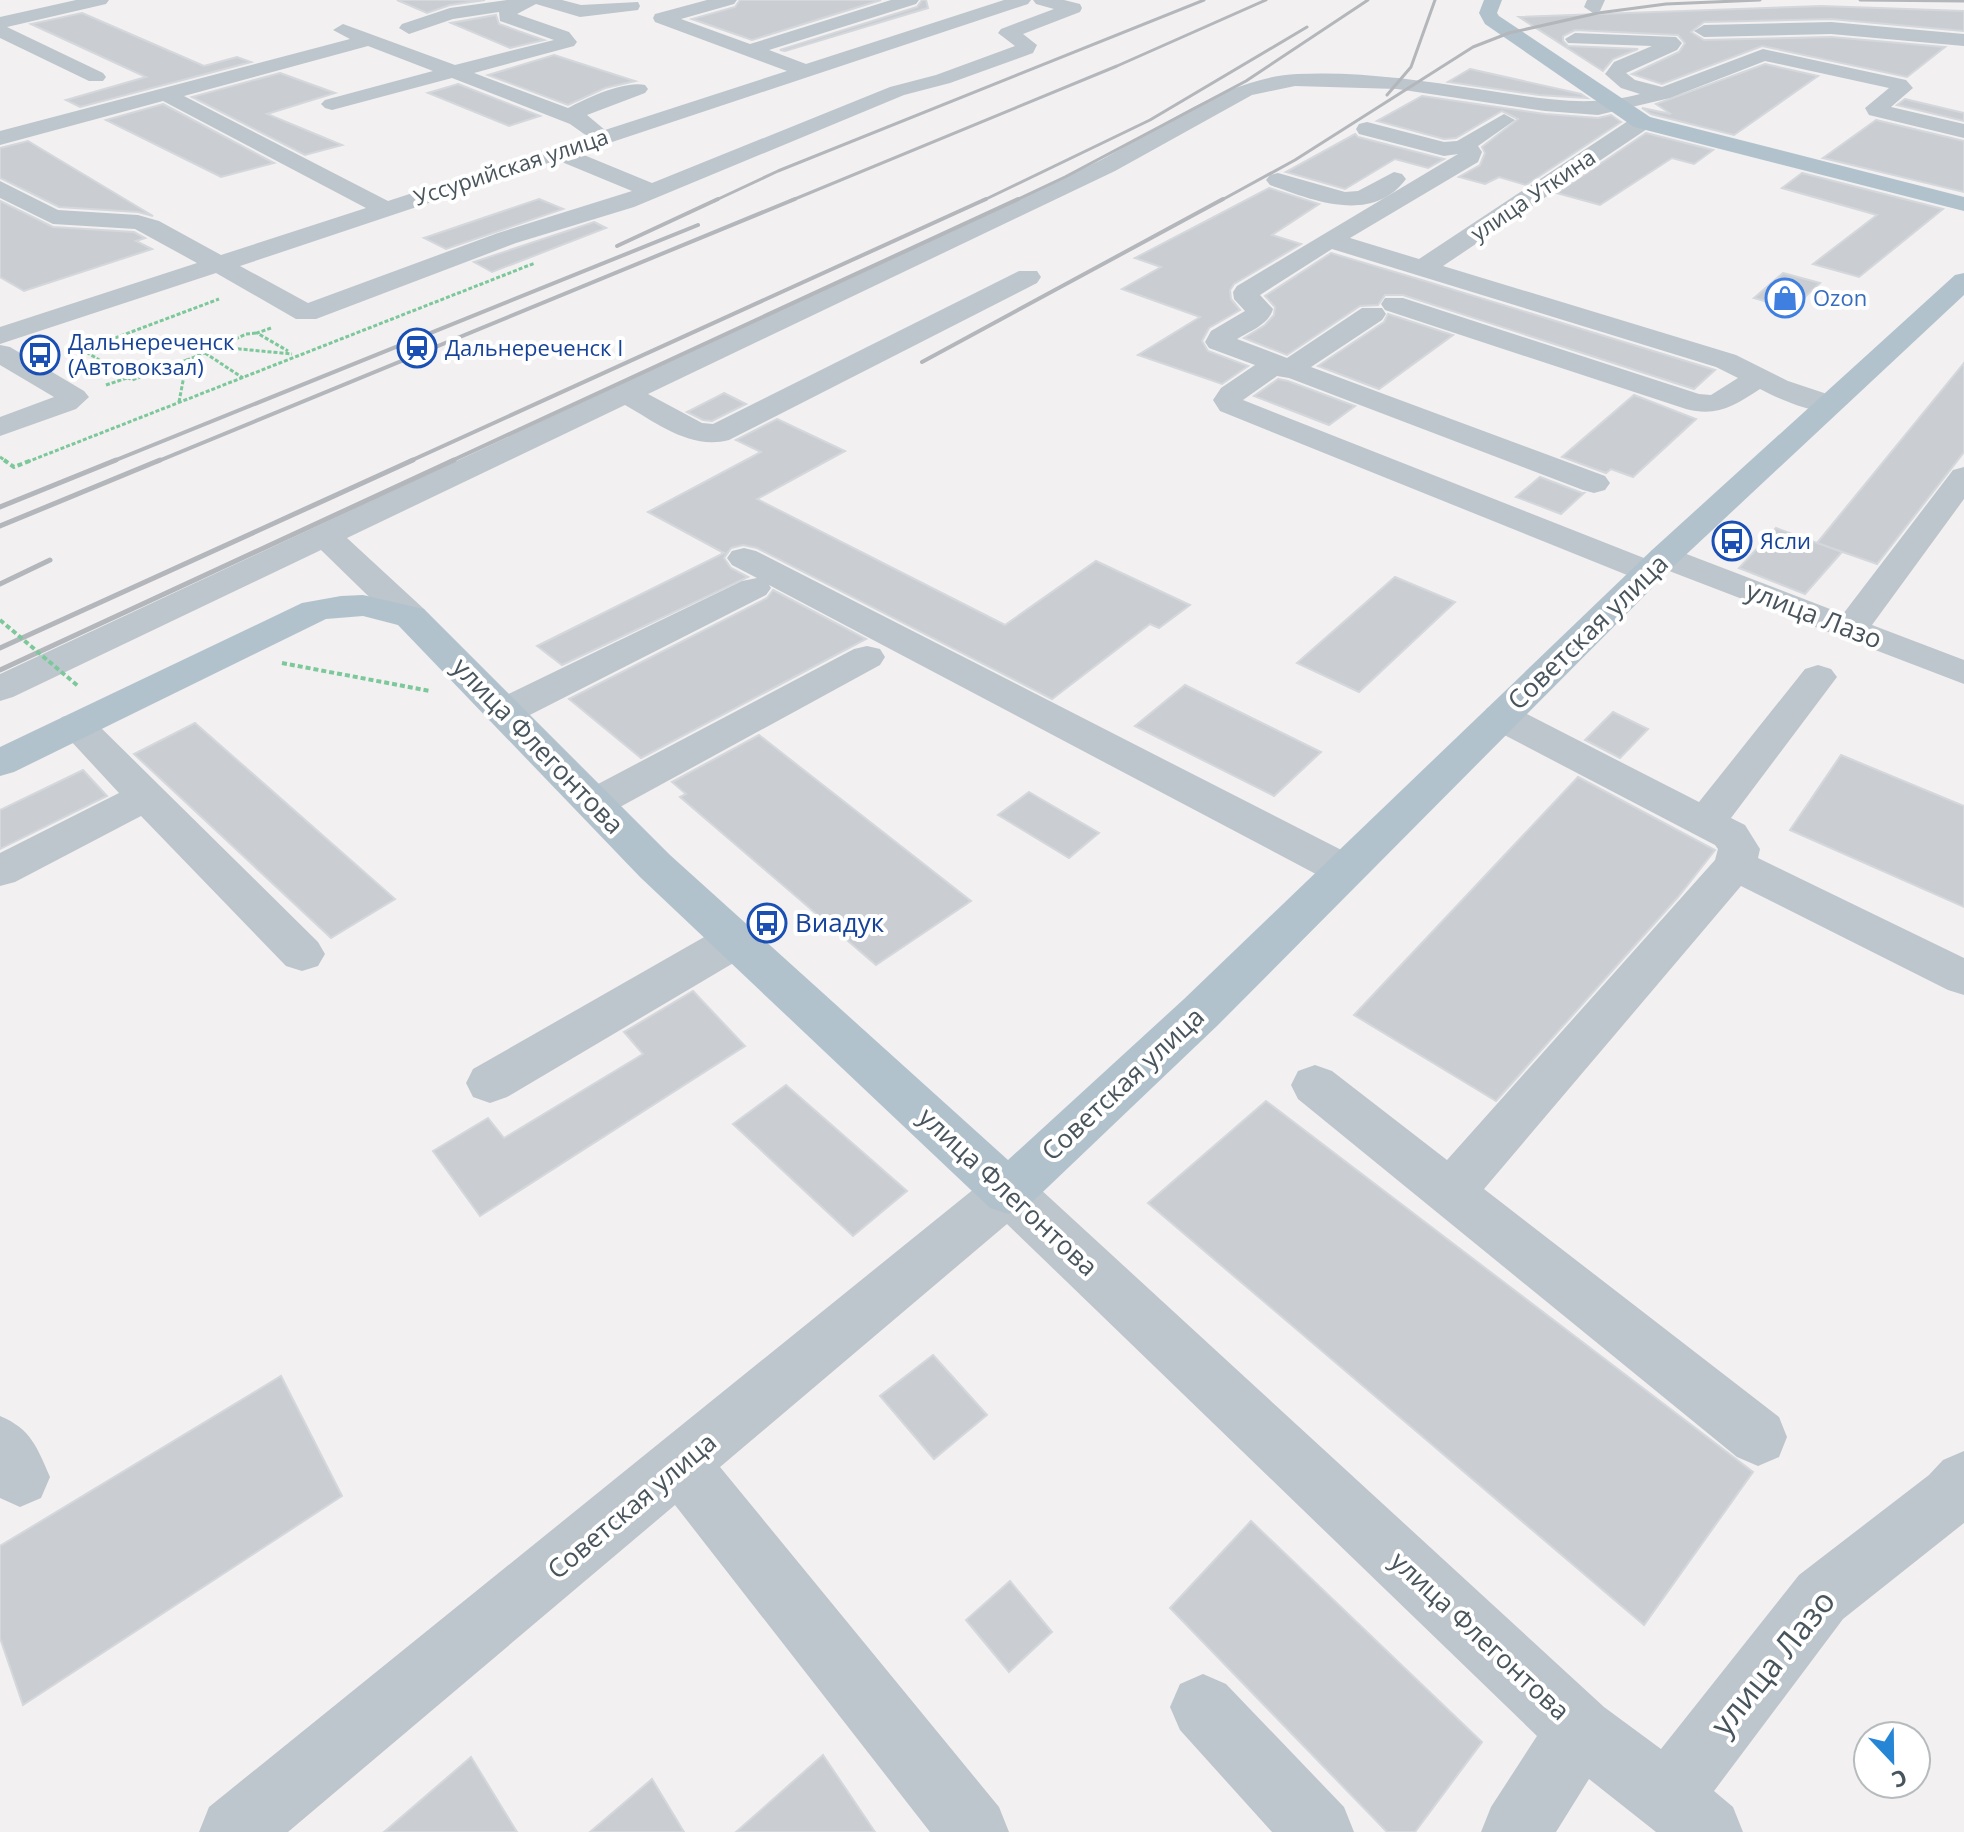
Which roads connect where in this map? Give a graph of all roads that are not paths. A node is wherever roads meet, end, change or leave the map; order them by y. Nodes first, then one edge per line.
1 (100, 0) edge
2 (542, 0) edge
3 (728, 0) edge
4 (910, 0) edge
5 (969, 0) edge
6 (1022, 0) edge
7 (1042, 0) edge
8 (1096, 0) edge
9 (1493, 0) edge
10 (523, 2) edge
11 (634, 3) edge
12 (1073, 8) junction
13 (829, 9) dead end
14 (662, 18) junction
15 (857, 18) junction
16 (0, 23) edge
17 (334, 27) dead end
18 (734, 27) dead end
19 (409, 28) dead end
20 (0, 31) edge
21 (1704, 31) dead end
22 (707, 35) junction
23 (1941, 37) junction
24 (1575, 39) dead end
25 (370, 40) junction
26 (1964, 40) edge
27 (1964, 46) edge
28 (750, 50) junction
29 (775, 59) junction
30 (452, 70) junction
31 (806, 71) junction
32 (96, 77) dead end
33 (638, 89) dead end
34 (165, 94) junction
35 (1663, 94) junction
36 (718, 100) junction
37 (332, 104) dead end
38 (759, 110) dead end
39 (1631, 114) junction
40 (569, 116) junction
41 (786, 117) dead end
42 (1504, 120) dead end
43 (813, 124) junction
44 (1964, 131) edge
45 (0, 138) edge
46 (600, 138) junction
47 (1455, 148) junction
48 (566, 156) junction
49 (1416, 165) junction
50 (1278, 180) dead end
51 (0, 188) edge
52 (649, 190) junction
53 (1964, 204) edge
54 (386, 209) junction
55 (559, 224) junction
56 (1329, 240) junction
57 (216, 265) junction
58 (1423, 268) junction
59 (1028, 277) dead end
60 (1964, 281) edge
61 (7, 327) edge
62 (0, 353) edge
63 (1281, 367) junction
64 (1758, 378) junction
65 (624, 393) junction
66 (1829, 404) junction
67 (0, 427) edge
68 (1964, 477) edge
69 (1594, 483) dead end
70 (324, 535) junction
71 (1656, 565) junction
72 (411, 617) junction
73 (1850, 629) junction
74 (867, 657) dead end
75 (1964, 673) edge
76 (1818, 677) dead end
77 (0, 689) edge
78 (498, 705) junction
79 (77, 706) junction
80 (1501, 717) junction
81 (0, 763) edge
82 (146, 796) junction
83 (595, 803) junction
84 (1706, 822) junction
85 (1735, 865) junction
86 (1344, 870) junction
87 (0, 871) edge
88 (736, 940) junction
89 (302, 954) dead end
90 (1964, 978) edge
91 (490, 1083) dead end
92 (1315, 1085) dead end
93 (1008, 1192) junction
94 (1450, 1192) junction
95 (1758, 1437) dead end
96 (681, 1465) junction
97 (1964, 1481) edge
98 (1203, 1707) dead end
99 (1580, 1731) junction
100 (1687, 1814) edge
101 (259, 1821) edge
102 (974, 1832) edge
103 (1319, 1832) edge
104 (1516, 1832) edge

1 - 16 street
2 - 11 street
3 - 14 street
4 - 15 street
5 - 29 street
6 - 31 street, Уссурийская улица
7 - 12 street
8 - 12 street
9 - 39 main road
10 - 19 street
10 - 30 street
11 - 14 street
12 - 43 street
13 - 15 street
14 - 22 street
15 - 28 street
17 - 25 street
18 - 22 street
20 - 32 street
21 - 23 street
22 - 28 street
23 - 26 street
23 - 27 street
24 - 35 street
25 - 30 street
25 - 34 street
28 - 29 street
29 - 31 street
30 - 37 street
30 - 40 street
31 - 36 street, Уссурийская улица
33 - 40 street
34 - 45 street
34 - 54 street
35 - 39 street
35 - 44 street
36 - 38 street
36 - 46 street, Уссурийская улица
39 - 53 main road
39 - 58 street, улица Уткина
39 - 65 street
40 - 46 street
41 - 43 street
42 - 47 street
43 - 52 street
46 - 48 street, Уссурийская улица
47 - 49 street
47 - 49 street
47 - 56 street
48 - 52 street
48 - 54 street, Уссурийская улица
48 - 55 street
49 - 50 street
51 - 57 street
52 - 55 street
54 - 57 street, Уссурийская улица
55 - 57 street
56 - 58 street
56 - 63 street
57 - 61 street, Уссурийская улица
58 - 64 street
59 - 65 street
60 - 66 main road, Советская улица
62 - 67 street
63 - 64 street
63 - 69 street
63 - 71 street, улица Лазо
64 - 66 street
65 - 70 street
66 - 71 main road, Советская улица
68 - 73 street
70 - 72 street, улица Флегонтова
70 - 77 street
71 - 73 street, улица Лазо
71 - 80 main road, Советская улица
72 - 78 main road, улица Флегонтова
72 - 79 main road
73 - 75 street, улица Лазо
74 - 83 street
76 - 84 street
78 - 83 main road, улица Флегонтова
78 - 86 street
79 - 81 main road
79 - 82 street
80 - 84 street
80 - 86 main road, Советская улица
82 - 87 street
82 - 89 street
83 - 88 main road, улица Флегонтова
84 - 85 street
85 - 90 street
85 - 94 street
86 - 93 main road, Советская улица
88 - 91 street
88 - 93 main road, улица Флегонтова
92 - 94 street
93 - 96 street, Советская улица
93 - 99 street, улица Флегонтова
94 - 95 street
96 - 101 street, Советская улица
96 - 102 street
97 - 100 street, улица Лазо
98 - 103 street
99 - 100 street, улица Флегонтова
99 - 104 street

